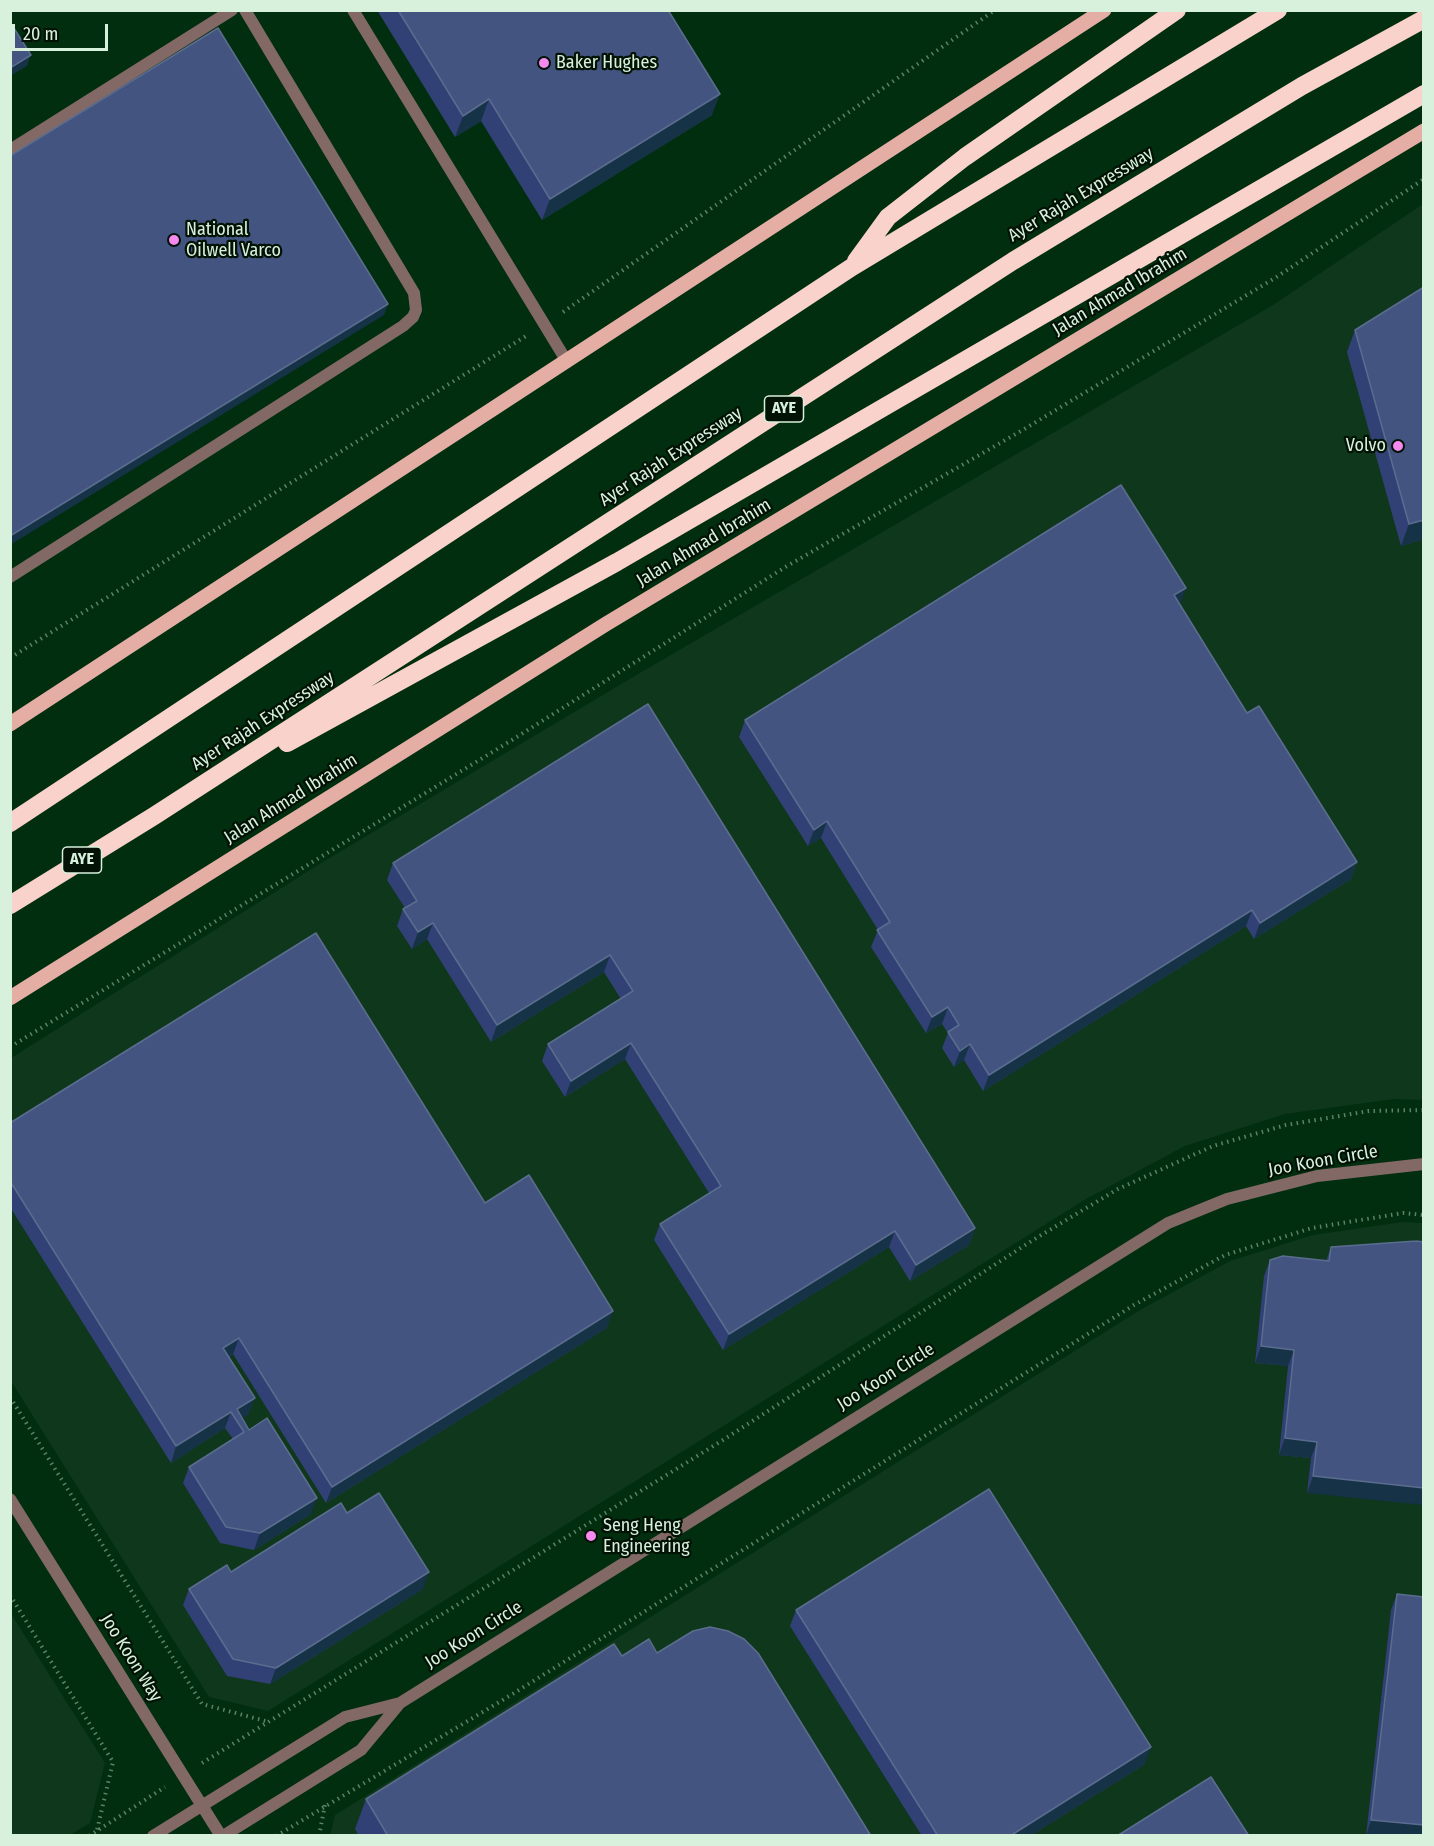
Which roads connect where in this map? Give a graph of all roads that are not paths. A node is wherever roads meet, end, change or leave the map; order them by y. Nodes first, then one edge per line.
1 (232, 10) edge
2 (245, 10) edge
3 (353, 10) edge
4 (1104, 10) edge
5 (1177, 10) edge
6 (1278, 10) edge
7 (1424, 19) edge
8 (1424, 94) edge
9 (1424, 131) edge
10 (10, 150) edge
11 (852, 267) junction
12 (566, 360) junction
13 (10, 577) edge
14 (10, 724) edge
15 (154, 816) junction
16 (10, 823) edge
17 (10, 905) edge
18 (10, 998) edge
19 (1424, 1164) edge
20 (10, 1499) edge
21 (400, 1703) junction
22 (202, 1805) junction
23 (153, 1836) edge
24 (222, 1836) edge

1 - 10 street
2 - 13 street
3 - 12 street
4 - 12 main road
5 - 11 highway
6 - 11 highway
7 - 15 highway, Ayer Rajah Expressway / AYE
8 - 15 highway
9 - 18 main road, Jalan Ahmad Ibrahim
11 - 16 highway
12 - 14 main road
15 - 17 highway, Ayer Rajah Expressway / AYE
19 - 21 street, Joo Koon Circle
20 - 22 street, Joo Koon Way
21 - 22 street, Joo Koon Circle
21 - 24 street, Joo Koon Circle
22 - 23 street, Joo Koon Circle
22 - 24 street, Joo Koon Way

